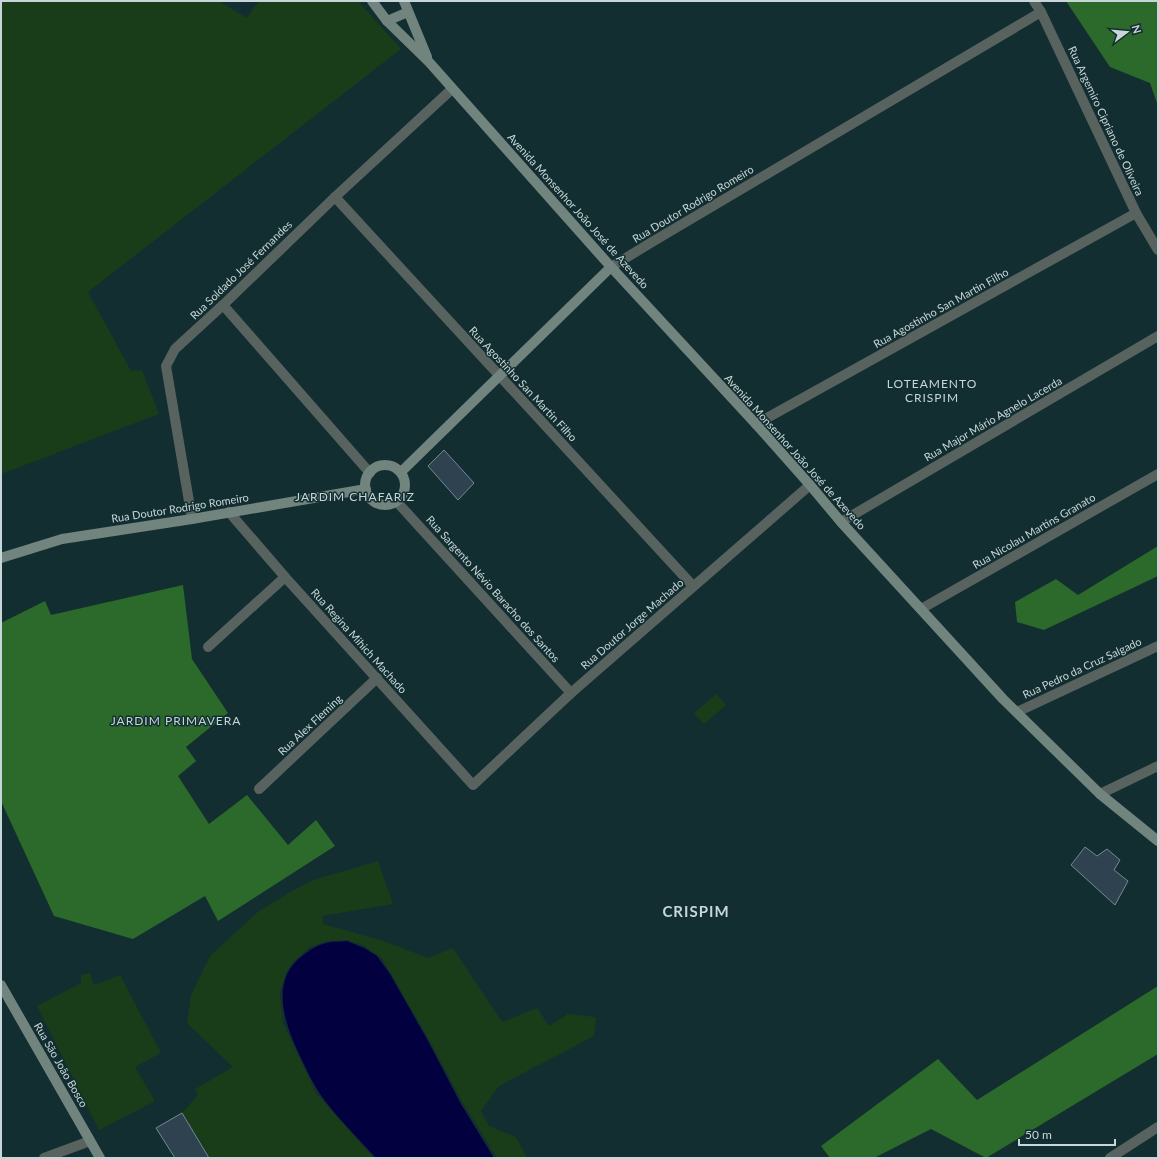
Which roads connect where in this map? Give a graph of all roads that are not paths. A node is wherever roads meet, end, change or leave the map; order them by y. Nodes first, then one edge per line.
1 (372, 1) edge
2 (404, 1) edge
3 (1034, 1) edge
4 (408, 12) junction
5 (1041, 12) junction
6 (387, 21) junction
7 (429, 62) junction
8 (452, 89) junction
9 (335, 197) junction
10 (1136, 213) junction
11 (1158, 250) edge
12 (611, 267) junction
13 (223, 305) junction
14 (1158, 336) edge
15 (500, 376) junction
16 (756, 424) junction
17 (401, 472) junction
18 (370, 473) junction
19 (1158, 474) edge
20 (810, 485) junction
21 (366, 489) junction
22 (397, 502) junction
23 (229, 512) junction
24 (192, 519) junction
25 (841, 522) junction
26 (1, 558) edge
27 (284, 577) junction
28 (693, 586) junction
29 (921, 609) junction
30 (1158, 646) edge
31 (208, 647) dead end
32 (377, 678) junction
33 (571, 693) junction
34 (1017, 712) junction
35 (1158, 766) edge
36 (472, 784) joint
37 (259, 789) dead end
38 (1100, 794) junction
39 (1158, 841) edge
40 (1, 985) edge
41 (1158, 1126) edge
42 (90, 1141) junction
43 (44, 1158) edge
44 (100, 1158) edge
45 (1110, 1158) edge

1 - 6 street
2 - 4 street
3 - 5 street, Rua Argemiro Cipriano de Oliveira
4 - 6 street
4 - 7 street
5 - 10 street, Rua Argemiro Cipriano de Oliveira
5 - 12 street, Rua Doutor Rodrigo Romeiro
6 - 7 street
7 - 8 street, Avenida Monsenhor João José de Azevedo
8 - 9 street, Rua Soldado José Fernandes
8 - 12 street, Avenida Monsenhor João José de Azevedo
9 - 13 street, Rua Soldado José Fernandes
9 - 15 street, Rua Agostinho San Martin Filho
10 - 11 street, Rua Argemiro Cipriano de Oliveira
10 - 16 street, Rua Agostinho San Martin Filho
12 - 15 street, Rua Doutor Rodrigo Romeiro
12 - 16 street, Avenida Monsenhor João José de Azevedo
13 - 18 street
13 - 24 street, Rua Soldado José Fernandes
14 - 25 street, Rua Major Mário Agnelo Lacerda
15 - 17 street, Rua Doutor Rodrigo Romeiro
15 - 28 street, Rua Agostinho San Martin Filho
16 - 20 street, Avenida Monsenhor João José de Azevedo
17 - 18 street
17 - 22 street
18 - 21 street
19 - 29 street, Rua Nicolau Martins Granato
20 - 25 street, Avenida Monsenhor João José de Azevedo
20 - 28 street, Rua Doutor Jorge Machado
21 - 22 street
21 - 23 street, Rua Doutor Rodrigo Romeiro
22 - 33 street, Rua Sargento Névio Baracho dos Santos
23 - 24 street, Rua Doutor Rodrigo Romeiro
23 - 27 street, Rua Regina Mihich Machado
24 - 26 street, Rua Doutor Rodrigo Romeiro
25 - 29 street, Avenida Monsenhor João José de Azevedo
27 - 31 street
27 - 32 street, Rua Regina Mihich Machado
28 - 33 street, Rua Doutor Jorge Machado
29 - 34 street, Avenida Monsenhor João José de Azevedo
30 - 34 street, Rua Pedro da Cruz Salgado
32 - 36 street, Rua Regina Mihich Machado
32 - 37 street, Rua Alex Fleming
33 - 36 street, Rua Doutor Jorge Machado
34 - 38 street, Avenida Monsenhor João José de Azevedo
35 - 38 street
38 - 39 street, Avenida Monsenhor João José de Azevedo
40 - 42 street, Rua São João Bosco
41 - 45 street
42 - 43 street
42 - 44 street, Rua São João Bosco

